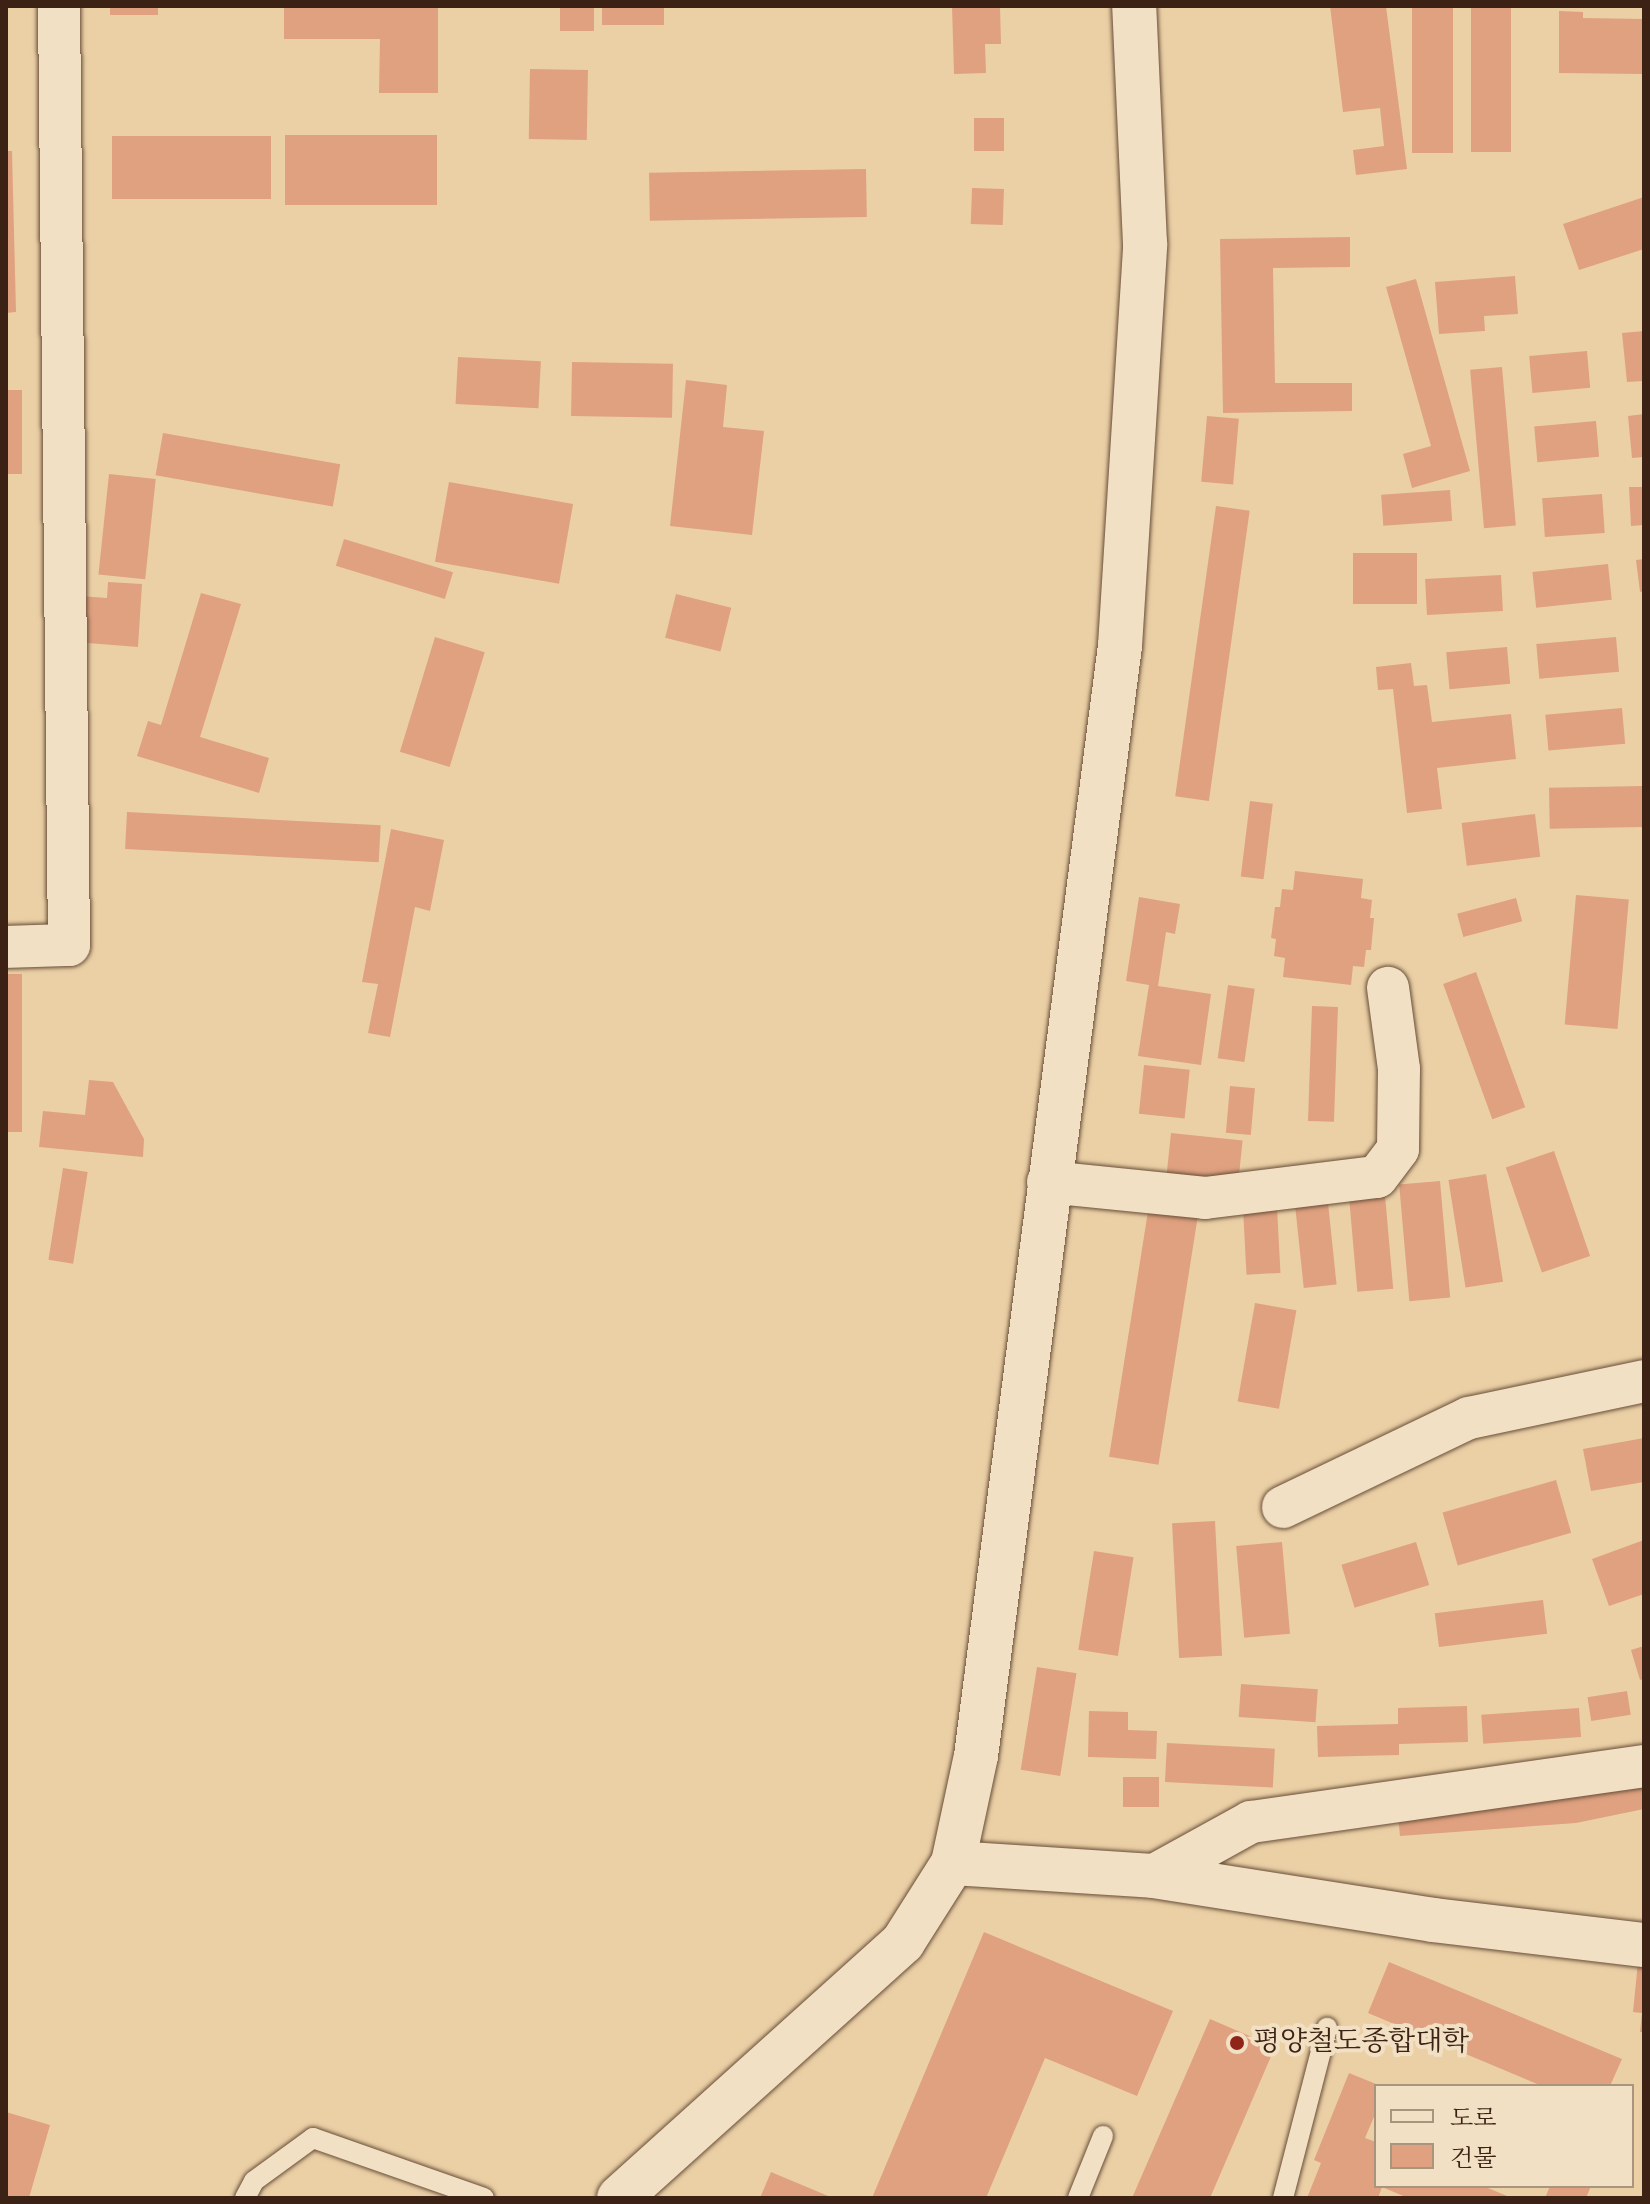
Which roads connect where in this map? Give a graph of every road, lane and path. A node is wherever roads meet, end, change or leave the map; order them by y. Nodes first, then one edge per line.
1 (59, 6) edge
2 (1134, 6) edge
3 (6, 947) edge
4 (1388, 988) dead end
5 (1048, 1182) junction
6 (1644, 1381) edge
7 (1283, 1507) dead end
8 (1644, 1766) edge
9 (953, 1863) junction
10 (1153, 1876) junction
11 (1644, 1945) edge
12 (1327, 2028) dead end
13 (1103, 2136) dead end
14 (245, 2198) edge
15 (484, 2198) edge
16 (619, 2198) edge
17 (1078, 2198) edge
18 (1283, 2198) edge

1 - 3 street
2 - 5 street
4 - 5 street
5 - 9 street
6 - 7 street
8 - 10 street
9 - 10 street
9 - 16 street
10 - 11 street
12 - 18 lane
13 - 17 lane
14 - 15 lane

